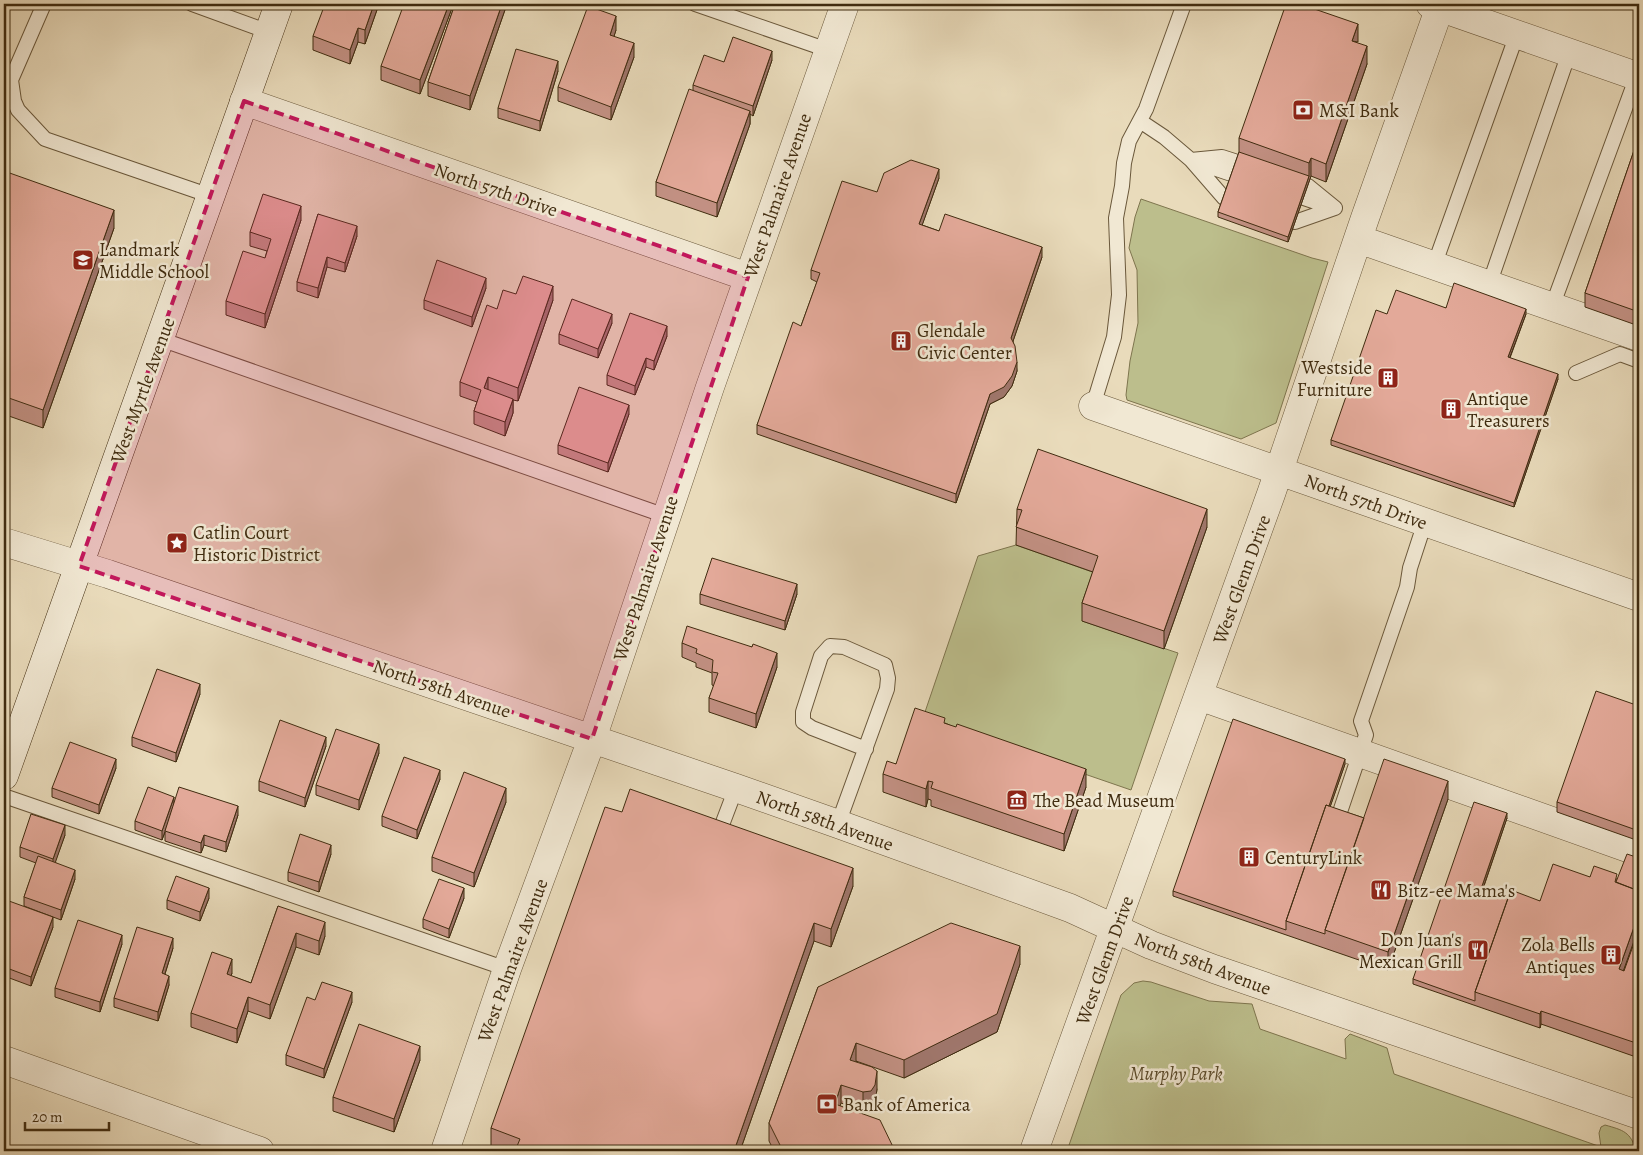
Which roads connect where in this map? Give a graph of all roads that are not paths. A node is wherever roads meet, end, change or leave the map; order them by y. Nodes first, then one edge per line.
1 (44, 4) edge
2 (192, 4) edge
3 (279, 4) edge
4 (695, 4) edge
5 (844, 4) edge
6 (1184, 4) edge
7 (1437, 5) edge
8 (269, 32) junction
9 (1517, 34) junction
10 (828, 50) junction
11 (1570, 53) junction
12 (1638, 76) edge
13 (244, 101) junction
14 (1140, 121) junction
15 (1191, 160) junction
16 (211, 196) junction
17 (1335, 208) joint
18 (1358, 239) junction
19 (1434, 266) junction
20 (748, 277) junction
21 (1489, 285) junction
22 (1552, 307) junction
23 (1639, 337) edge
24 (160, 339) junction
25 (1639, 361) edge
26 (1576, 373) dead end
27 (1093, 406) joint
28 (1279, 470) junction
29 (666, 516) junction
30 (1425, 522) junction
31 (4, 542) edge
32 (79, 566) junction
33 (1639, 597) edge
34 (1199, 696) junction
35 (592, 739) junction
36 (866, 749) junction
37 (1360, 753) junction
38 (4, 776) edge
39 (736, 788) junction
40 (4, 796) edge
41 (1341, 809) edge
42 (838, 824) junction
43 (717, 838) edge
44 (1639, 852) edge
45 (1115, 928) junction
46 (507, 969) junction
47 (4, 1060) edge
48 (1639, 1115) edge
49 (260, 1151) edge
50 (445, 1151) edge
51 (1034, 1151) edge

1 - 16 lane
2 - 8 lane
3 - 8 street, West Myrtle Avenue
4 - 10 lane
5 - 10 street, West Palmaire Avenue
6 - 14 lane
7 - 9 street
7 - 18 street, West Glenn Drive
8 - 13 street, West Myrtle Avenue
9 - 11 street
9 - 19 lane
10 - 20 street, West Palmaire Avenue
11 - 12 street
11 - 21 lane
12 - 22 lane
13 - 16 street, West Myrtle Avenue
13 - 20 street, North 57th Drive
14 - 15 lane
14 - 27 lane
15 - 15 lane
16 - 24 street, West Myrtle Avenue
17 - 17 lane
18 - 19 street
18 - 28 street, West Glenn Drive
19 - 21 street
20 - 29 street, West Palmaire Avenue
21 - 22 street
22 - 23 street
24 - 29 lane
24 - 32 street, West Myrtle Avenue
25 - 26 lane
27 - 28 street, North 57th Drive
28 - 30 street, North 57th Drive
28 - 34 street, West Glenn Drive
29 - 35 street, West Palmaire Avenue
30 - 33 street, North 57th Drive
30 - 37 lane
31 - 32 street, North 58th Avenue
32 - 35 street, North 58th Avenue
32 - 38 street, West Myrtle Avenue
34 - 37 street
34 - 45 street, West Glenn Drive
35 - 39 street, North 58th Avenue
35 - 46 street, West Palmaire Avenue
36 - 36 lane
36 - 42 lane
37 - 41 lane
37 - 44 street
39 - 42 street, North 58th Avenue
39 - 43 lane
40 - 46 lane
42 - 45 street, North 58th Avenue
45 - 48 street, North 58th Avenue
45 - 51 street, West Glenn Drive
46 - 50 street, West Palmaire Avenue
47 - 49 street

